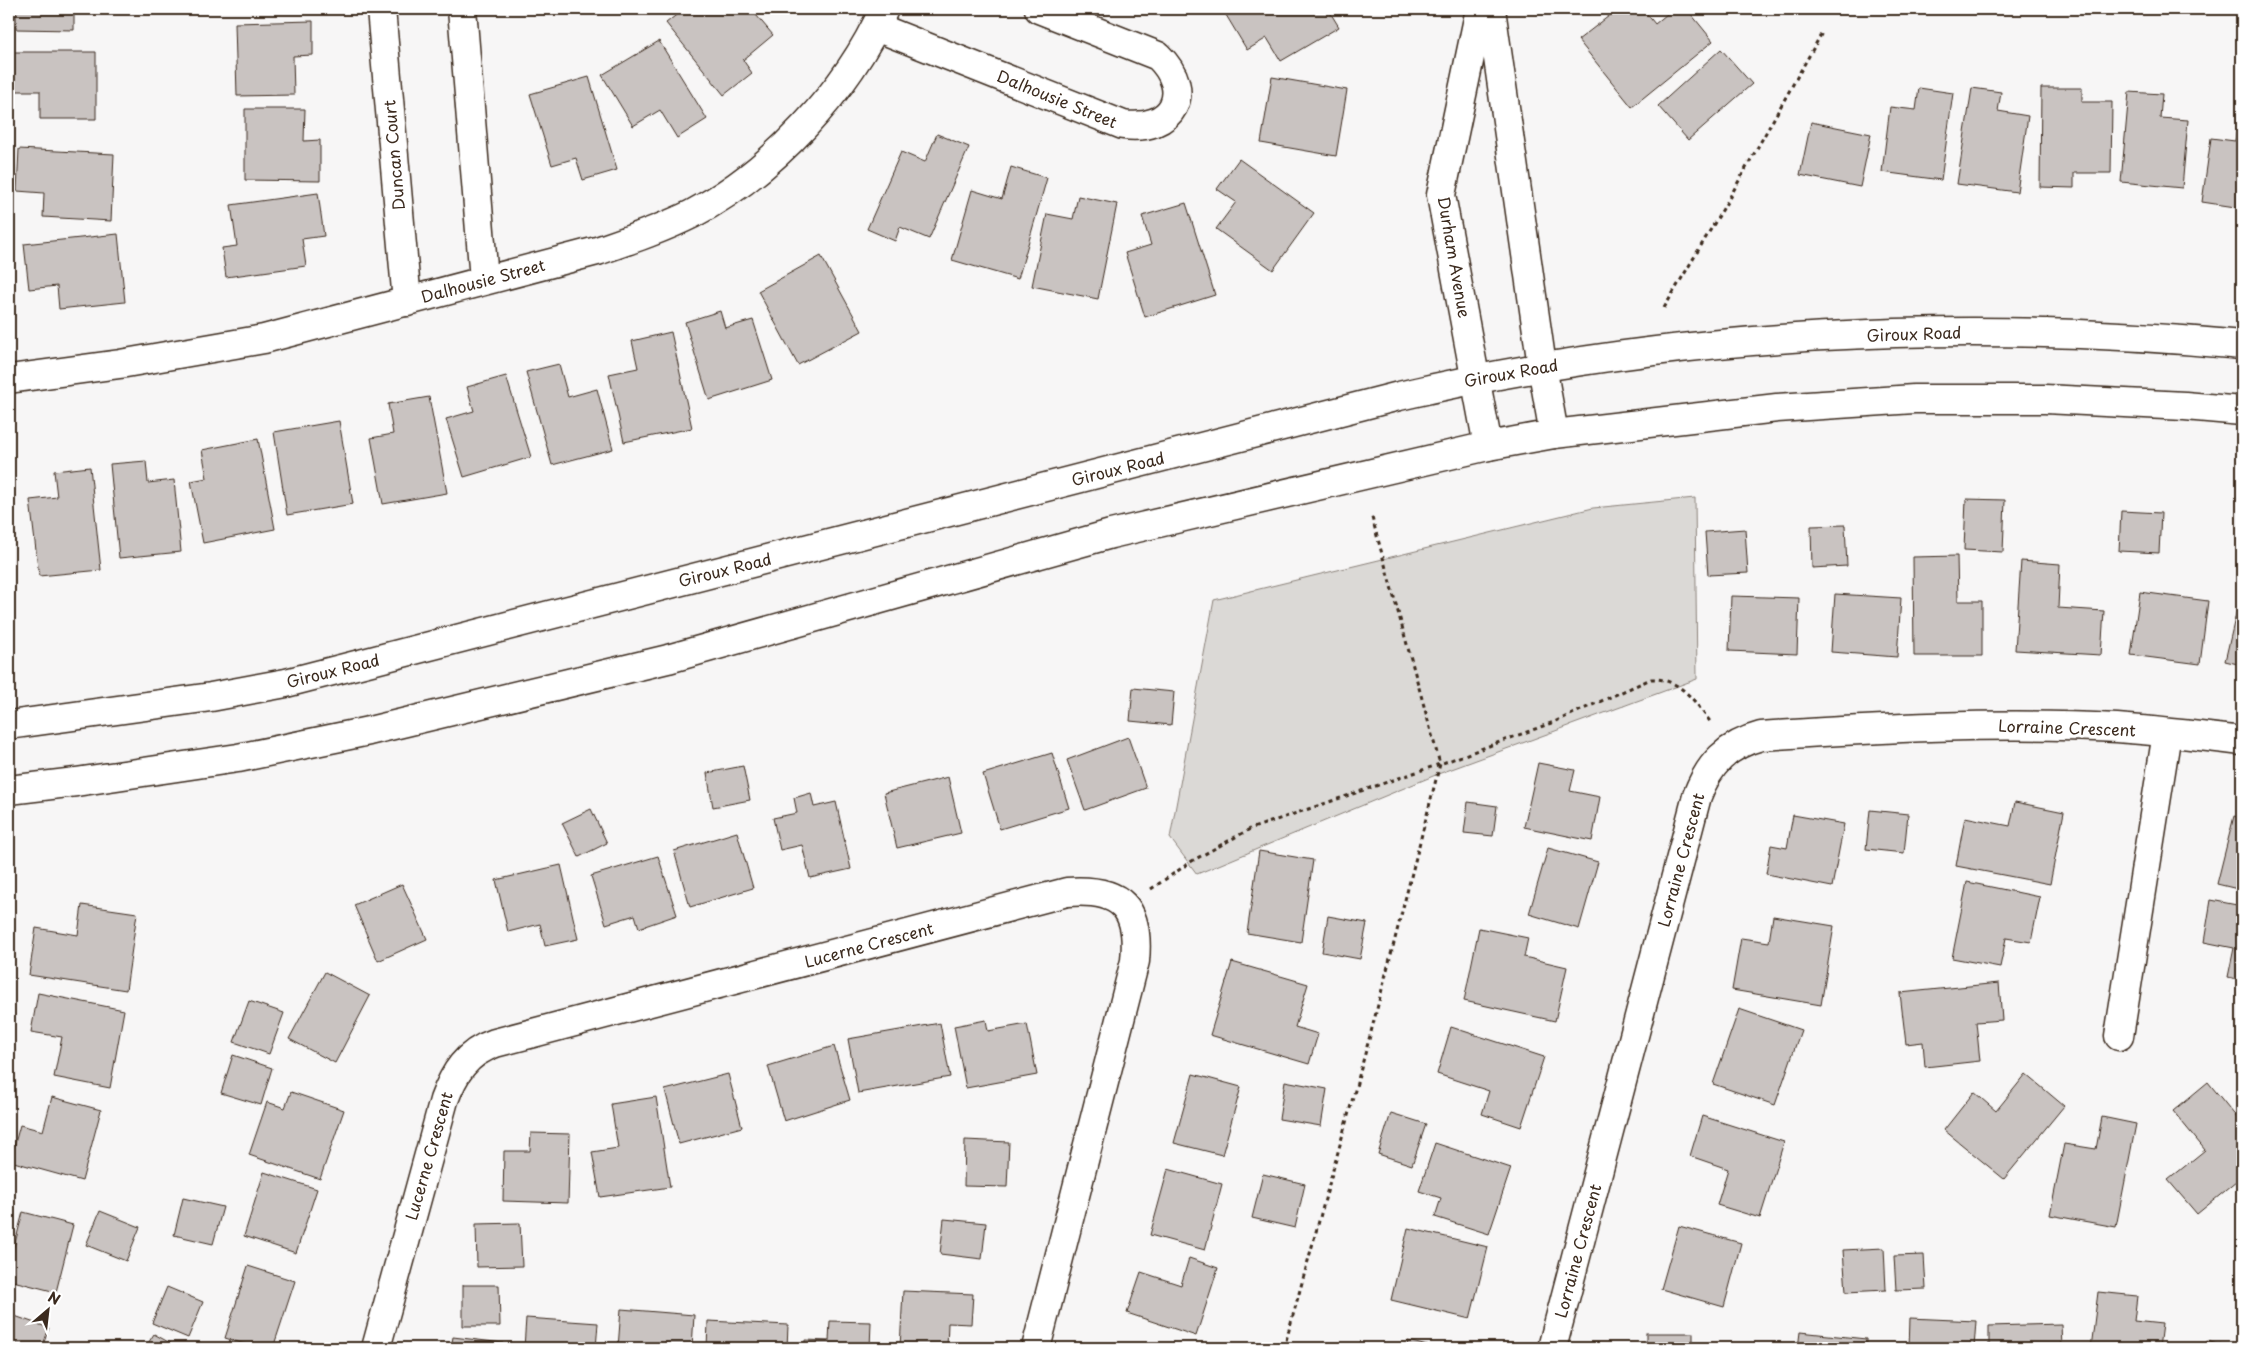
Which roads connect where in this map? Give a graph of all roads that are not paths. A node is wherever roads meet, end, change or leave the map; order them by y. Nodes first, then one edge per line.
1 (381, 9) edge
2 (462, 9) edge
3 (1038, 9) edge
4 (1480, 9) edge
5 (1491, 9) edge
6 (880, 18) edge
7 (484, 280) junction
8 (408, 302) junction
9 (2242, 345) edge
10 (1542, 366) junction
11 (1476, 378) junction
12 (9, 379) edge
13 (2242, 411) edge
14 (1554, 434) junction
15 (1488, 446) junction
16 (9, 725) edge
17 (2167, 733) junction
18 (2242, 741) edge
19 (9, 790) edge
20 (2119, 1036) dead end
21 (376, 1348) edge
22 (1036, 1348) edge
23 (1552, 1348) edge

1 - 8 street, Duncan Court
2 - 7 street
3 - 6 street, Dalhousie Street
4 - 11 street, Durham Avenue
5 - 10 street
6 - 7 street, Dalhousie Street
7 - 8 street, Dalhousie Street
8 - 12 street, Dalhousie Street
9 - 10 street, Giroux Road
10 - 11 street, Giroux Road
10 - 14 street
11 - 15 street, Durham Avenue
11 - 16 street, Giroux Road
13 - 14 street
14 - 15 street
15 - 19 street
17 - 18 street, Lorraine Crescent
17 - 20 street
17 - 23 street, Lorraine Crescent
21 - 22 street, Lucerne Crescent

